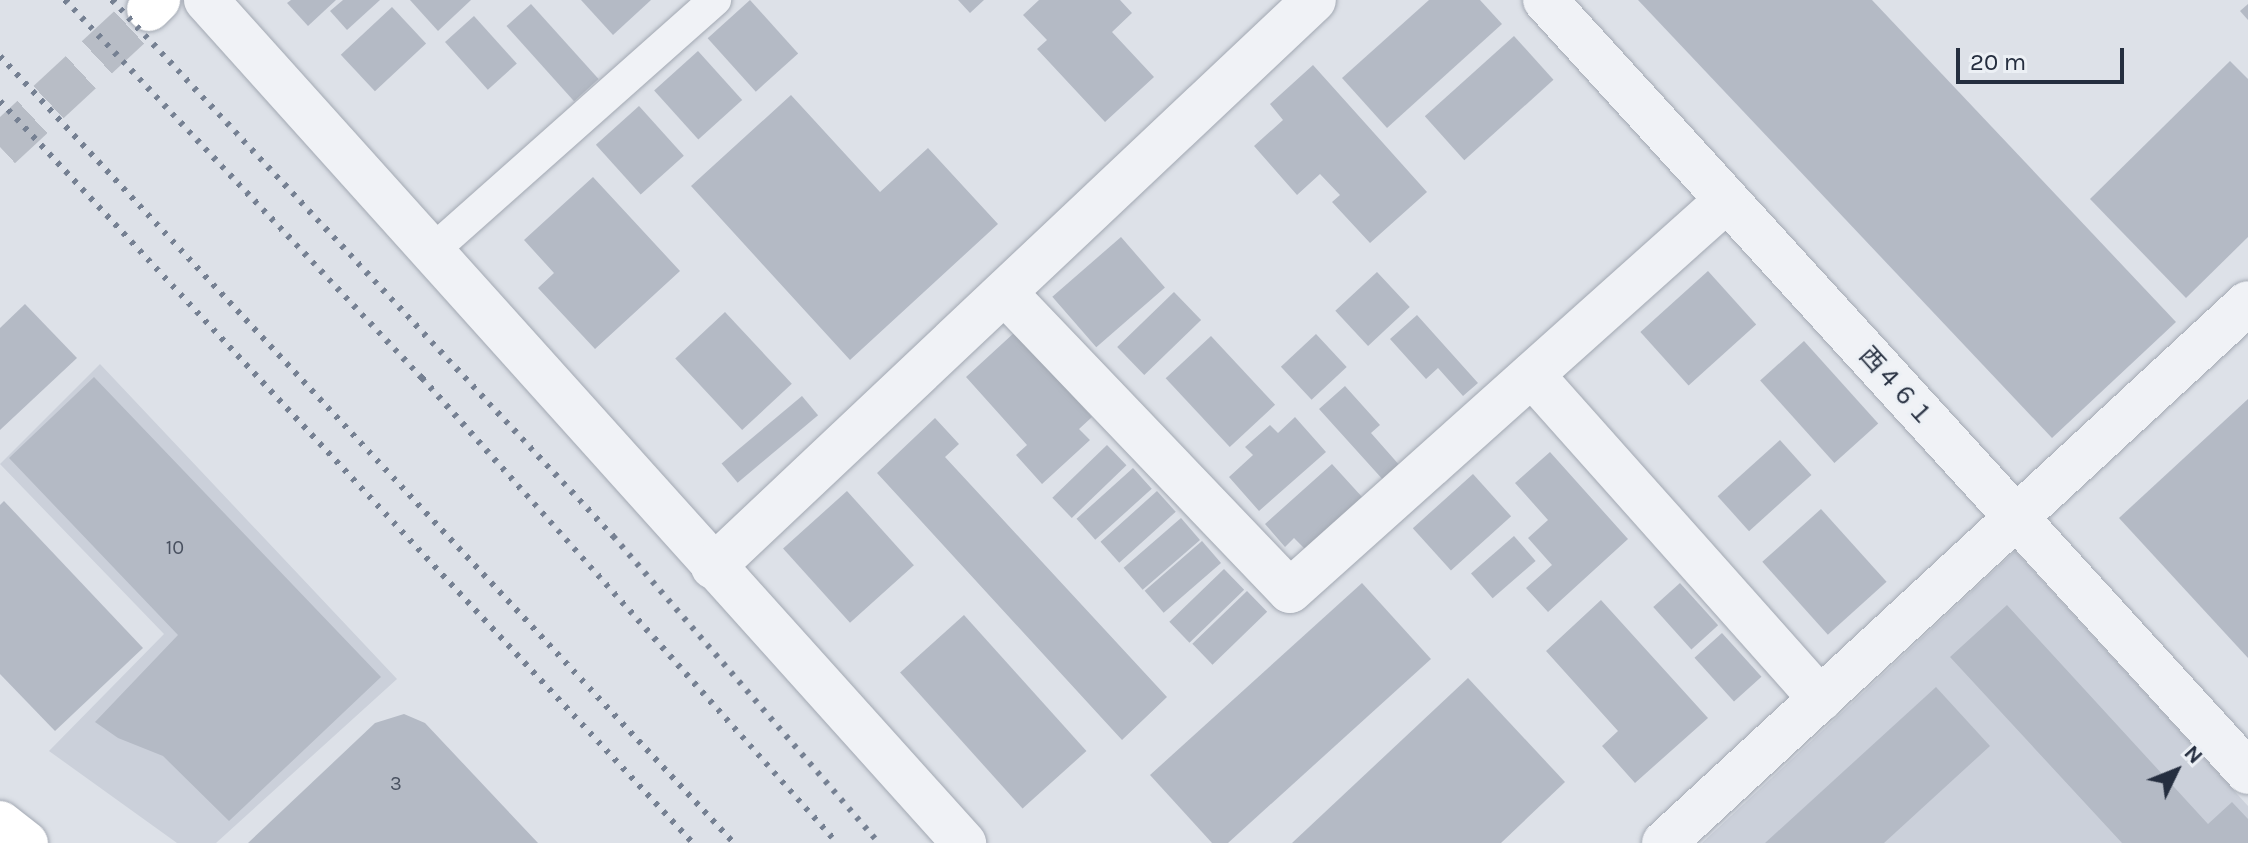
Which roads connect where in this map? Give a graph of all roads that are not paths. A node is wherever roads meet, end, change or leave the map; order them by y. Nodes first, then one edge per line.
1 (206, 0) edge
2 (715, 0) edge
3 (1314, 0) edge
4 (1545, 0) edge
5 (1727, 200) junction
6 (431, 252) junction
7 (1005, 293) junction
8 (2248, 303) edge
9 (1532, 375) junction
10 (2015, 519) junction
11 (713, 567) junction
12 (1821, 699) junction
13 (2248, 772) edge
14 (0, 823) edge
15 (26, 843) edge
16 (964, 843) edge
17 (1664, 843) edge

1 - 6 street
2 - 6 lane
3 - 7 street
4 - 5 street, 西４６１
5 - 9 street
5 - 10 street, 西４６１
6 - 11 street
7 - 9 street
7 - 11 street
8 - 10 street
9 - 12 street
10 - 12 street
10 - 13 street, 西４６１
11 - 16 street
12 - 17 street
14 - 15 highway

